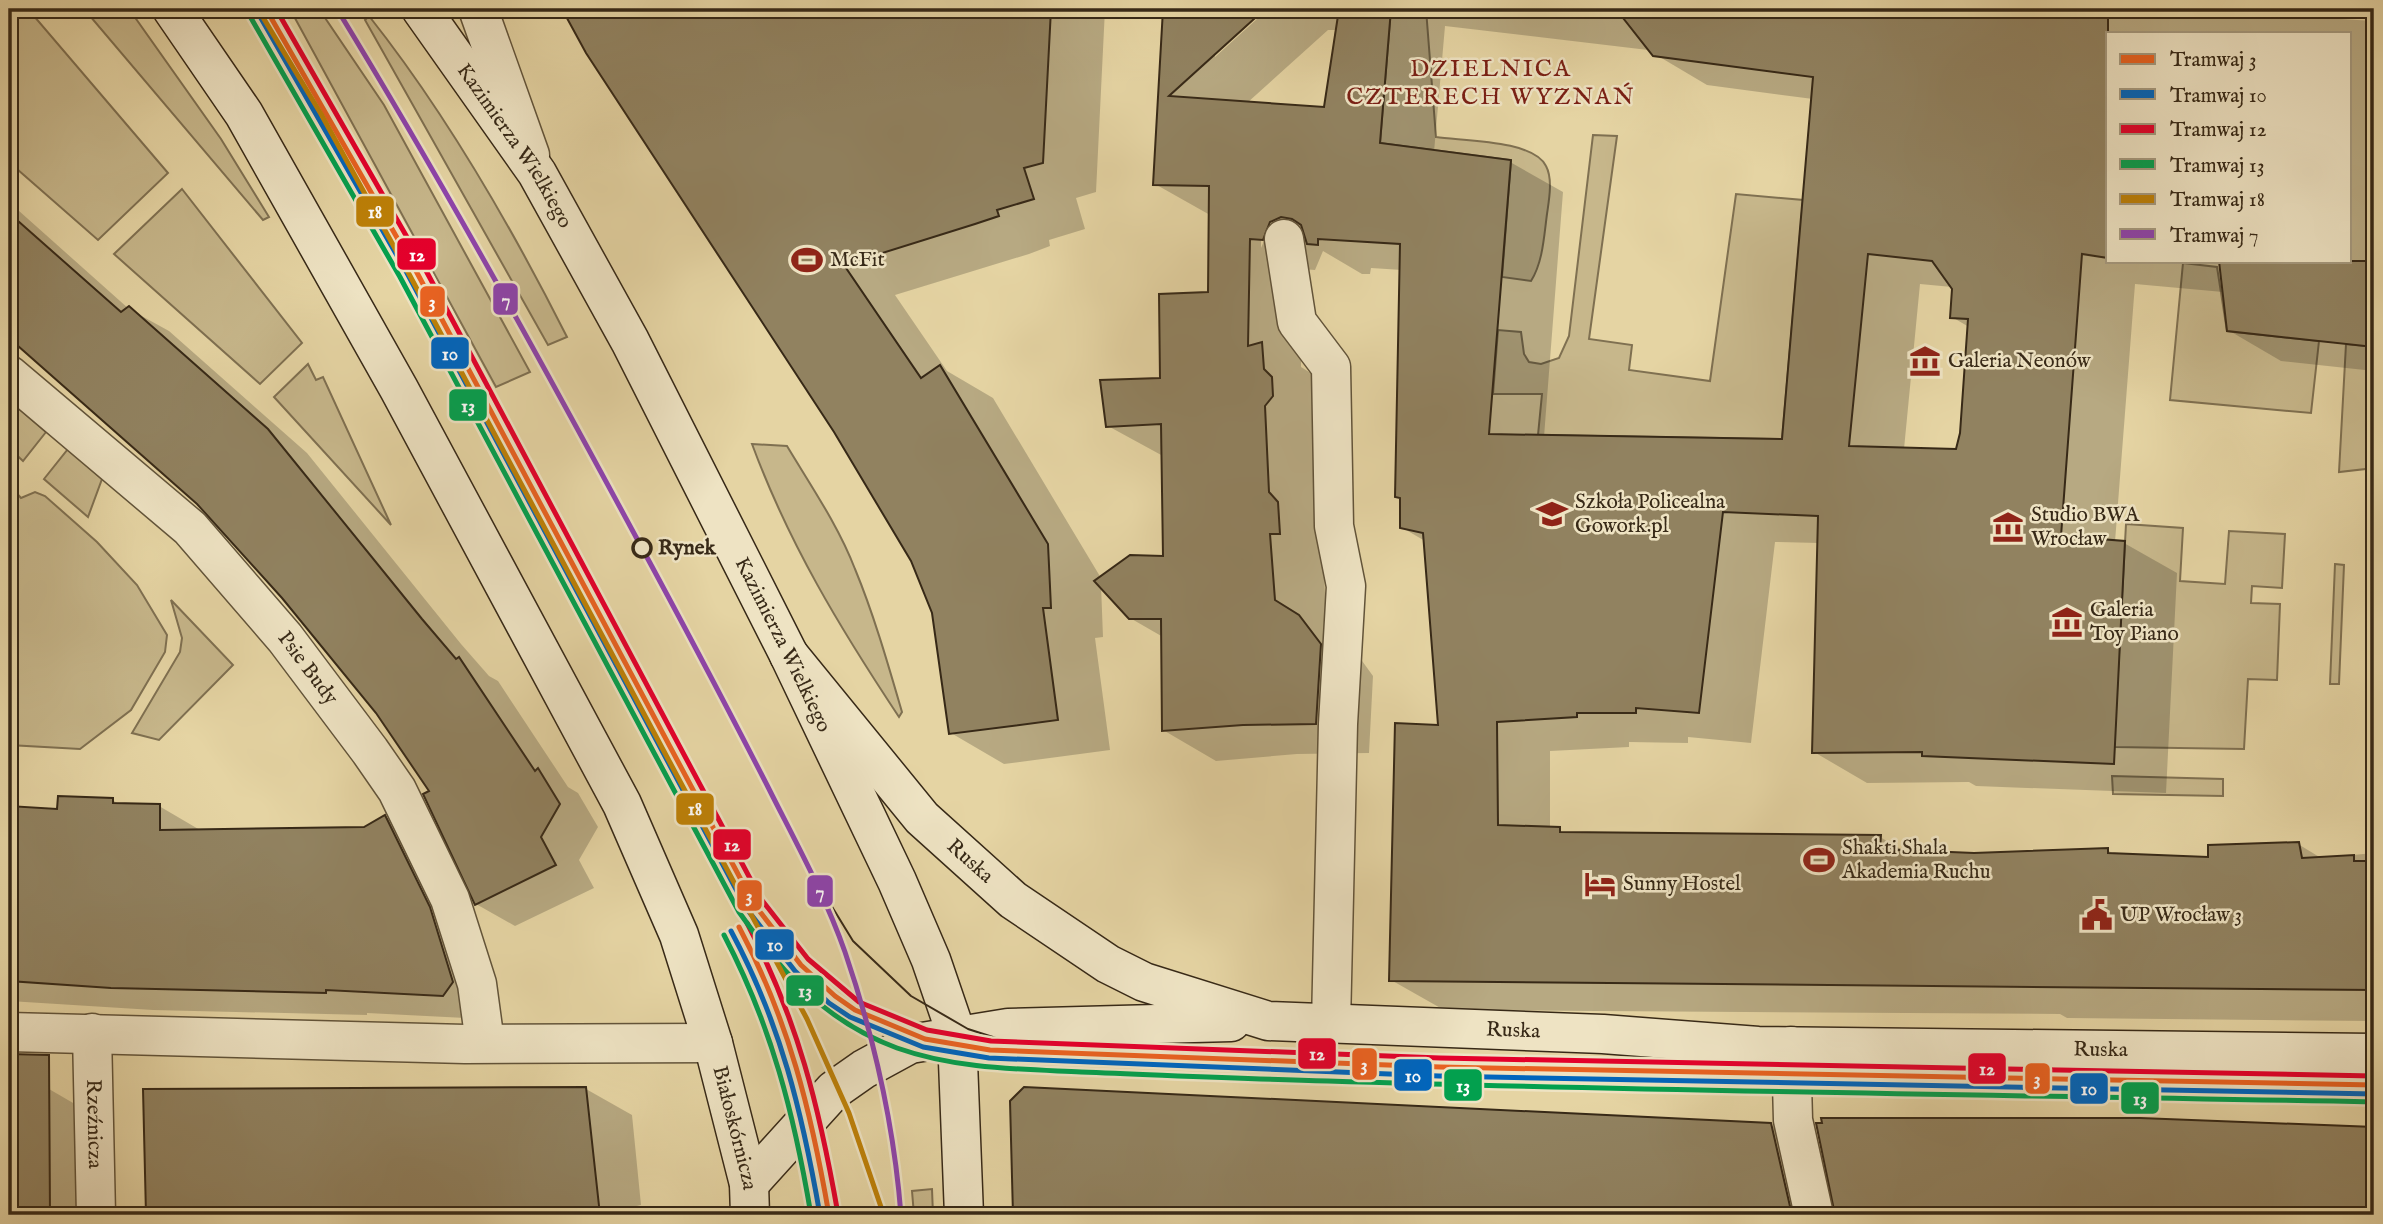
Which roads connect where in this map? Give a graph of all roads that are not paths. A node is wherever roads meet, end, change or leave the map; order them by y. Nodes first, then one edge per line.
1 (172, 9) edge
2 (421, 9) edge
3 (478, 9) edge
4 (537, 173) junction
5 (1284, 239) dead end
6 (9, 375) edge
7 (789, 655) junction
8 (1268, 1021) junction
9 (1331, 1024) junction
10 (9, 1032) edge
11 (92, 1032) junction
12 (957, 1036) junction
13 (485, 1043) junction
14 (713, 1043) junction
15 (1791, 1046) junction
16 (2374, 1052) edge
17 (750, 1200) edge
18 (96, 1215) edge
19 (964, 1215) edge
20 (1815, 1215) edge

1 - 14 street
2 - 4 street, Kazimierza Wielkiego
3 - 4 street
4 - 7 street, Kazimierza Wielkiego
5 - 9 street
6 - 13 street, Psie Budy
7 - 8 street, Ruska
7 - 12 street, Kazimierza Wielkiego
8 - 9 street, Ruska
8 - 12 street
9 - 15 street, Ruska
10 - 11 street
11 - 13 street
11 - 18 street, Rzeźnicza
12 - 17 street
12 - 19 street, Kazimierza Wielkiego
13 - 14 street
14 - 17 street, Białoskórnicza
15 - 16 street, Ruska
15 - 20 street

